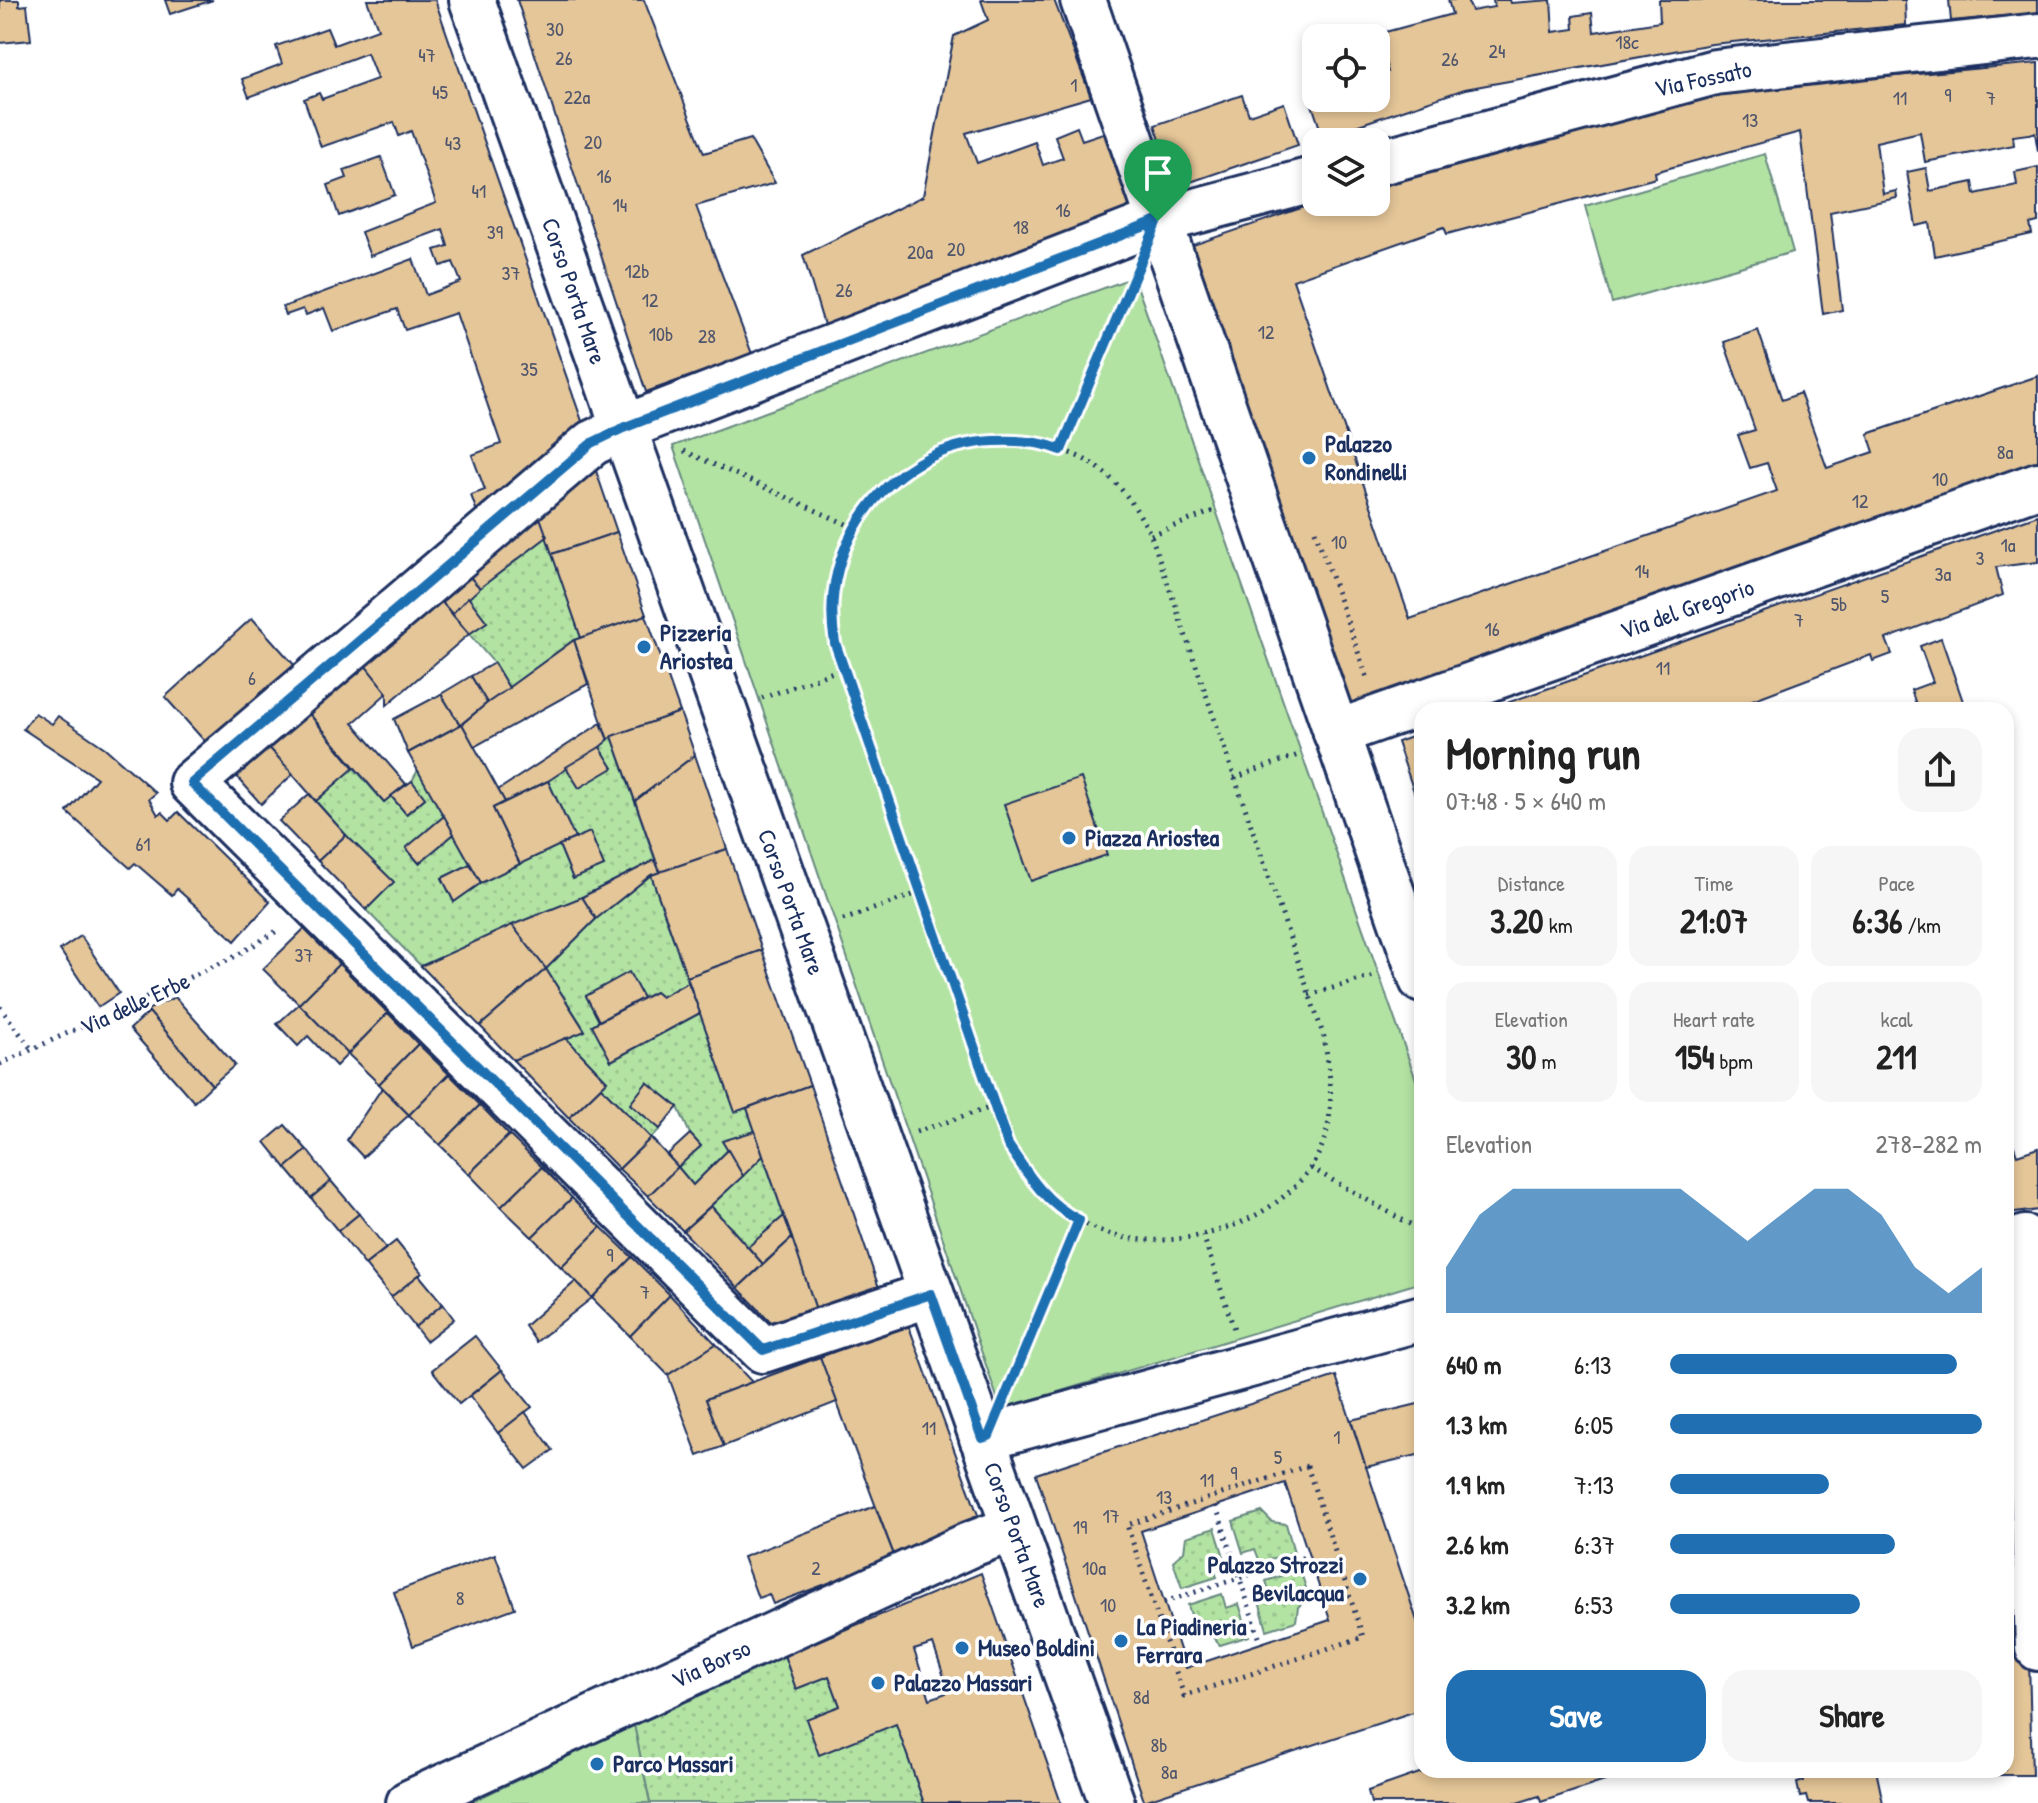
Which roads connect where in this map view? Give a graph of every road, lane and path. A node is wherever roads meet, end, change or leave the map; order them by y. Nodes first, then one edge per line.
1 (472, 0) edge
2 (1083, 0) edge
3 (2038, 36) edge
4 (1390, 159) edge
5 (1302, 183) edge
6 (1158, 221) junction
7 (623, 428) junction
8 (1061, 450) junction
9 (2038, 485) edge
10 (1216, 510) dead end
11 (855, 528) junction
12 (1151, 535) junction
13 (844, 668) junction
14 (759, 699) dead end
15 (1433, 702) edge
16 (1414, 709) edge
17 (1319, 743) junction
18 (1234, 778) junction
19 (921, 892) junction
20 (835, 923) dead end
21 (236, 956) dead end
22 (1414, 962) edge
23 (1379, 974) dead end
24 (1309, 995) junction
25 (0, 1007) edge
26 (33, 1051) junction
27 (0, 1064) edge
28 (995, 1106) junction
29 (908, 1135) dead end
30 (1311, 1168) junction
31 (1079, 1220) junction
32 (1414, 1226) edge
33 (1203, 1235) junction
34 (2023, 1239) edge
35 (931, 1294) junction
36 (1414, 1320) edge
37 (1236, 1338) dead end
38 (986, 1437) junction
39 (1216, 1506) dead end
40 (1014, 1528) junction
41 (1308, 1556) dead end
42 (1240, 1579) junction
43 (1164, 1602) dead end
44 (1363, 1637) joint
45 (1261, 1643) dead end
46 (2038, 1648) edge
47 (409, 1803) edge
48 (1112, 1803) edge

1 - 7 street, Corso Porta Mare
2 - 6 street
3 - 4 street, Via Fossato
5 - 6 street
6 - 7 street
6 - 8 path
6 - 17 street
7 - 11 path
7 - 35 street, Corso Porta Mare
7 - 35 street
8 - 11 path
8 - 12 path
9 - 15 street, Via del Gregorio
10 - 12 path
11 - 13 path
12 - 18 path
13 - 14 path
13 - 19 path
16 - 17 street, Via del Gregorio
17 - 18 path
17 - 22 street
18 - 24 path
19 - 20 path
19 - 28 path
21 - 26 path, Via delle Erbe
23 - 24 path
24 - 30 path
25 - 26 path
26 - 27 path, Via delle Erbe
28 - 29 path
28 - 31 path
30 - 32 path
30 - 33 path
31 - 33 path
31 - 38 path
33 - 37 path
34 - 46 street
35 - 38 street, Corso Porta Mare
36 - 38 street
38 - 40 street, Corso Porta Mare
39 - 42 path
40 - 47 street, Via Borso
40 - 48 street, Corso Porta Mare
41 - 42 path
42 - 43 path
42 - 45 path
44 - 44 path

